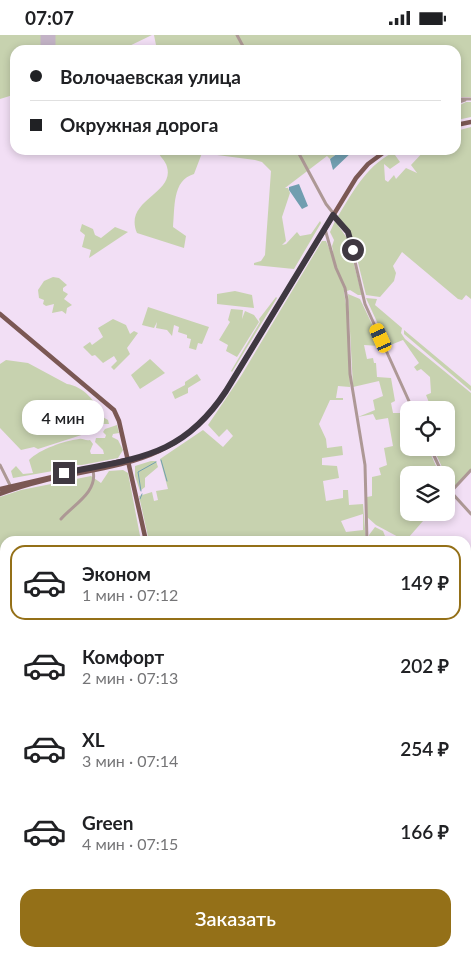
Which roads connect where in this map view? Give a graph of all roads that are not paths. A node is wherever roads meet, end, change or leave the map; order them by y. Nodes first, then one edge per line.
1 (300, 155) edge
2 (381, 155) edge
3 (333, 215) junction
4 (325, 228) junction
5 (0, 314) edge
6 (409, 401) edge
7 (129, 461) junction
8 (0, 465) edge
9 (471, 470) edge
10 (94, 471) junction
11 (10, 485) junction
12 (455, 488) edge
13 (0, 489) edge
14 (0, 494) edge
15 (455, 496) edge
16 (471, 514) edge
17 (61, 519) dead end
18 (145, 536) edge
19 (367, 536) edge

1 - 3 street
2 - 3 main road
3 - 4 main road
3 - 6 street
4 - 7 main road
4 - 19 street
5 - 7 main road
7 - 10 main road
7 - 11 main road
7 - 18 main road
8 - 11 street
9 - 12 street
10 - 14 main road
10 - 17 street
11 - 13 main road
15 - 16 street

